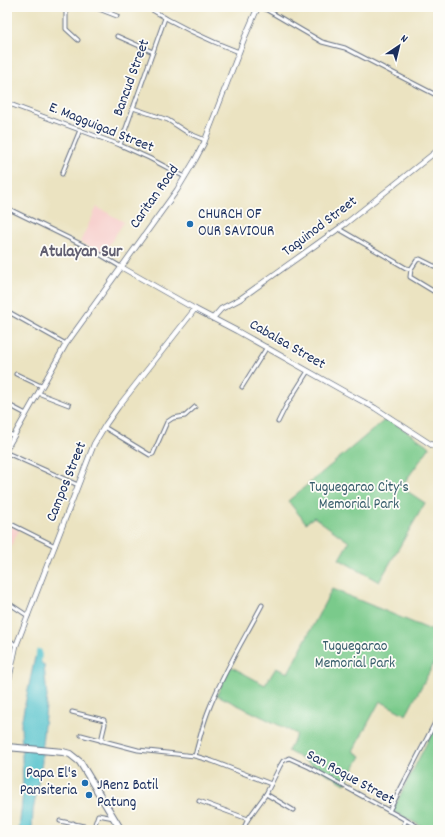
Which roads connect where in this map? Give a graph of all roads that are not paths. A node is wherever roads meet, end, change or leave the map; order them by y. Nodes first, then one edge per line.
1 (66, 7) edge
2 (94, 7) edge
3 (147, 7) edge
4 (258, 7) edge
5 (262, 7) edge
6 (117, 16) dead end
7 (164, 18) junction
8 (116, 36) dead end
9 (78, 40) dead end
10 (153, 52) junction
11 (239, 52) junction
12 (438, 96) edge
13 (7, 103) edge
14 (133, 108) junction
15 (80, 130) junction
16 (205, 140) junction
17 (120, 145) junction
18 (438, 150) edge
19 (62, 174) dead end
20 (185, 177) junction
21 (7, 208) edge
22 (339, 229) junction
23 (120, 267) junction
24 (438, 268) edge
25 (411, 269) junction
26 (438, 288) edge
27 (437, 293) edge
28 (195, 309) junction
29 (7, 311) edge
30 (214, 318) junction
31 (66, 344) junction
32 (267, 347) junction
33 (308, 371) junction
34 (16, 374) dead end
35 (41, 386) junction
36 (242, 387) dead end
37 (38, 393) junction
38 (7, 404) edge
39 (69, 405) dead end
40 (195, 407) dead end
41 (26, 414) junction
42 (278, 422) dead end
43 (104, 427) junction
44 (7, 433) edge
45 (14, 436) junction
46 (7, 448) edge
47 (438, 448) edge
48 (7, 453) edge
49 (78, 485) junction
50 (7, 522) edge
51 (55, 546) junction
52 (7, 602) edge
53 (262, 605) dead end
54 (28, 616) junction
55 (7, 637) edge
56 (16, 646) junction
57 (7, 689) edge
58 (72, 712) dead end
59 (438, 717) edge
60 (81, 735) dead end
61 (101, 741) junction
62 (10, 747) edge
63 (196, 756) junction
64 (271, 784) junction
65 (266, 794) junction
66 (199, 801) dead end
67 (293, 810) dead end
68 (389, 811) junction
69 (114, 818) junction
70 (248, 819) junction
71 (406, 820) junction
72 (60, 821) dead end
73 (73, 823) junction
74 (93, 829) edge
75 (71, 830) edge
76 (121, 830) edge
77 (243, 830) edge
78 (401, 830) edge
79 (424, 830) edge

1 - 9 street
2 - 6 street
3 - 7 street
4 - 11 street, Caritan Road
5 - 12 street
7 - 10 street, Bancud Street
7 - 11 street
8 - 10 street
10 - 14 street, Bancud Street
11 - 16 street, Caritan Road
13 - 15 street, E. Magguigad Street
14 - 16 street
14 - 17 street, Bancud Street
15 - 17 street, E. Magguigad Street
15 - 19 street
16 - 20 street, Caritan Road
17 - 20 street, E. Magguigad Street
18 - 22 street, Taguinod Street
20 - 23 street, Caritan Road
21 - 23 street
22 - 25 street
22 - 30 street, Taguinod Street
23 - 28 street, Cabalsa Street
23 - 31 street, Caritan Road
24 - 25 street
25 - 27 street
26 - 27 street
28 - 30 street, Cabalsa Street
28 - 43 street, Campos Street
29 - 31 street
30 - 32 street, Cabalsa Street
31 - 35 street, Caritan Road
32 - 33 street, Cabalsa Street
32 - 36 street
33 - 42 street
33 - 47 street, Cabalsa Street
34 - 35 street
35 - 37 street, Caritan Road
37 - 39 street
37 - 41 street, Caritan Road
38 - 41 street
40 - 43 street
41 - 45 street, Caritan Road
43 - 49 street, Campos Street
44 - 45 street
45 - 46 street, Caritan Road
48 - 49 street
49 - 51 street, Campos Street
50 - 51 street
51 - 54 street, Campos Street
52 - 54 street
53 - 63 street
54 - 56 street, Campos Street
55 - 56 street
56 - 57 street, Campos Street
58 - 61 street
59 - 68 street
60 - 61 street
61 - 63 street
62 - 69 highway
63 - 64 street
64 - 65 street, San Roque Street
64 - 68 street, San Roque Street
65 - 67 street
65 - 70 street, San Roque Street
66 - 70 street
68 - 71 street, San Roque Street
69 - 74 street
69 - 76 highway
70 - 77 street, San Roque Street
71 - 78 street
71 - 79 street, San Roque Street
72 - 73 street
73 - 74 street
73 - 75 street

